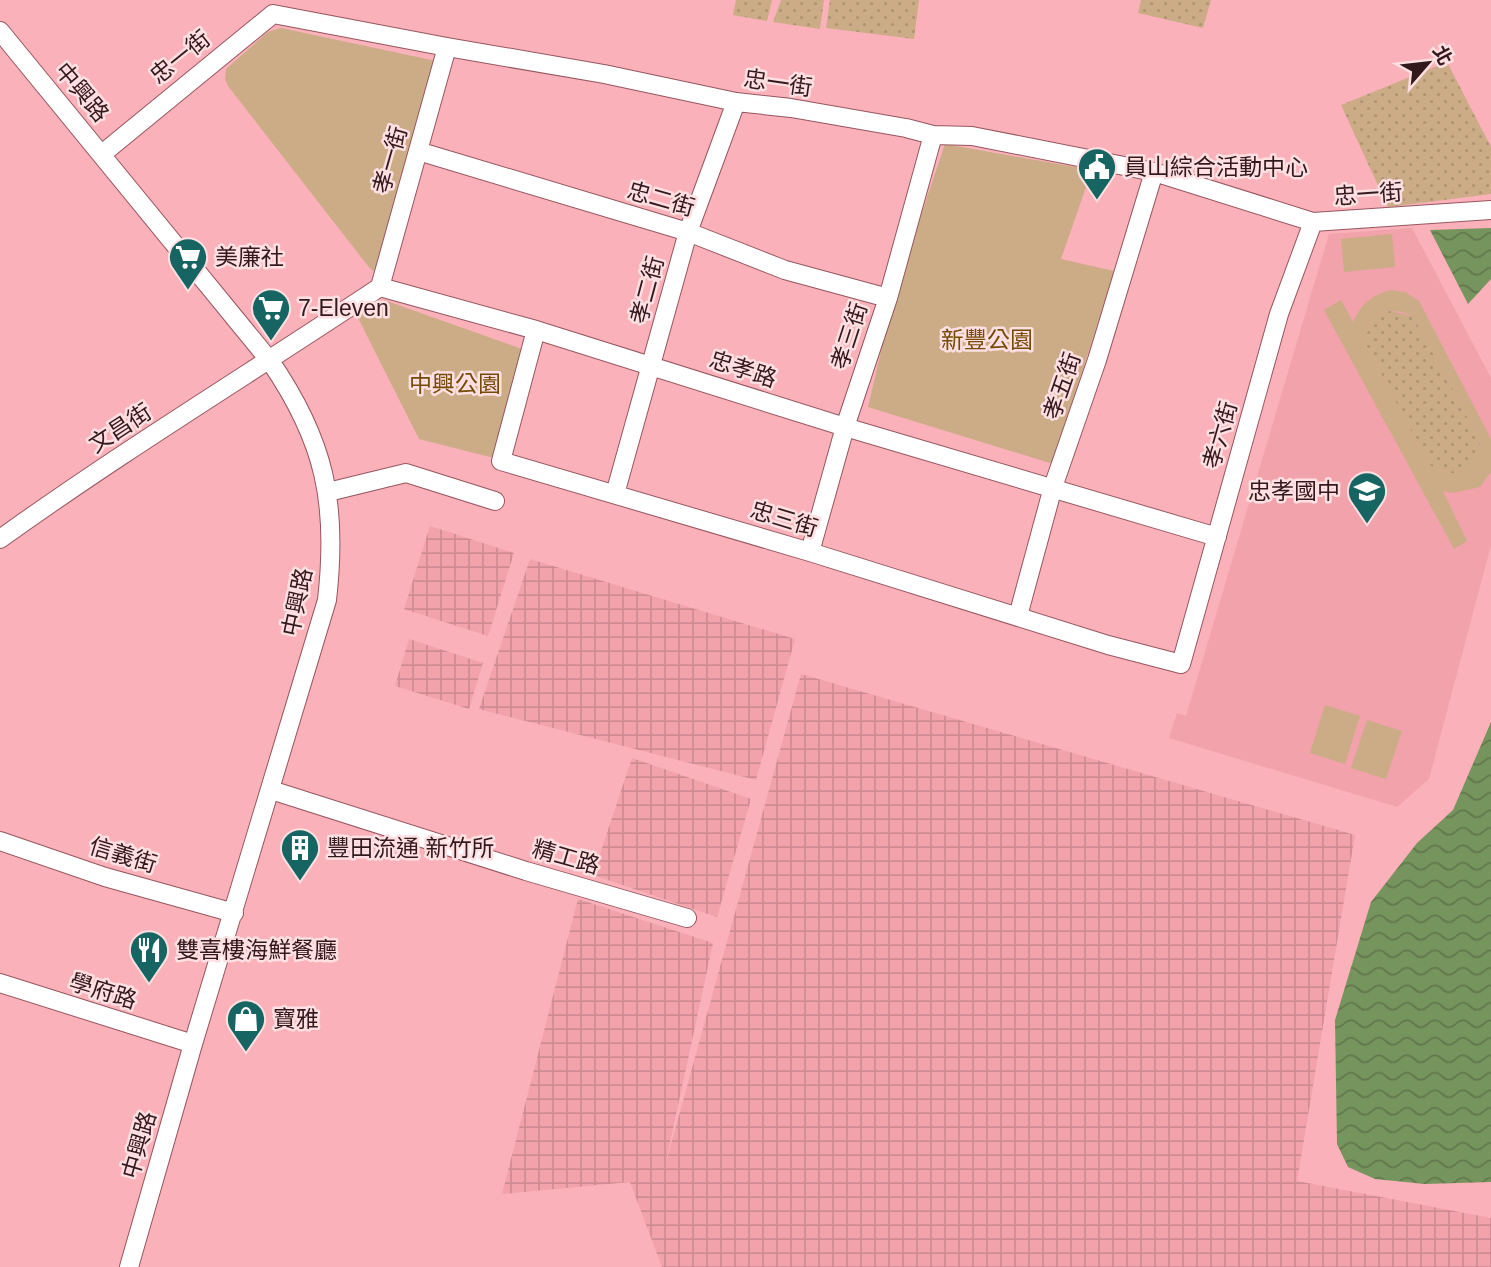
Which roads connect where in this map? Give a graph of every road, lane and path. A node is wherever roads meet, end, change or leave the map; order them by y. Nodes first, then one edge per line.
1 (0, 31) edge
2 (447, 47) junction
3 (736, 102) junction
4 (933, 135) junction
5 (418, 152) junction
6 (102, 154) junction
7 (1154, 172) junction
8 (1491, 209) edge
9 (1313, 222) junction
10 (688, 232) junction
11 (380, 286) junction
12 (888, 298) junction
13 (536, 330) junction
14 (270, 361) junction
15 (652, 365) junction
16 (845, 427) junction
17 (1053, 487) junction
18 (328, 492) junction
19 (615, 494) junction
20 (495, 501) dead end
21 (1217, 537) junction
22 (0, 539) edge
23 (810, 552) junction
24 (1017, 616) junction
25 (1181, 664) joint
26 (271, 790) junction
27 (0, 841) edge
28 (234, 913) junction
29 (687, 918) dead end
30 (0, 983) edge
31 (193, 1044) junction
32 (129, 1267) edge

1 - 6 street, 中興路
2 - 3 street, 忠一街
2 - 5 street, 孝一街
2 - 6 street, 忠一街
3 - 4 street, 忠一街
3 - 10 street, 孝二街
4 - 7 street, 忠一街
4 - 12 street, 孝三街
5 - 10 street, 忠二街
5 - 11 street, 孝一街
6 - 14 street, 中興路
7 - 9 street, 忠一街
7 - 17 street, 孝五街
8 - 9 street, 忠一街
9 - 21 street, 孝六街
10 - 12 street, 忠二街
10 - 15 street, 孝二街
11 - 13 street, 忠孝路
11 - 14 street
12 - 16 street, 孝三街
13 - 15 street, 忠孝路
13 - 19 street, 忠三街
14 - 18 street, 中興路
14 - 22 street, 文昌街
15 - 16 street, 忠孝路
15 - 19 street, 孝二街
16 - 17 street, 忠孝路
16 - 23 street, 孝三街
17 - 21 street, 忠孝路
17 - 24 street, 孝五街
18 - 20 street
18 - 26 street, 中興路
19 - 23 street, 忠三街
21 - 25 street, 孝六街
23 - 24 street, 忠三街
24 - 25 street, 忠三街
26 - 28 street, 中興路
26 - 29 street, 精工路
27 - 28 street, 信義街
28 - 31 street, 中興路
30 - 31 street, 學府路
31 - 32 street, 中興路

